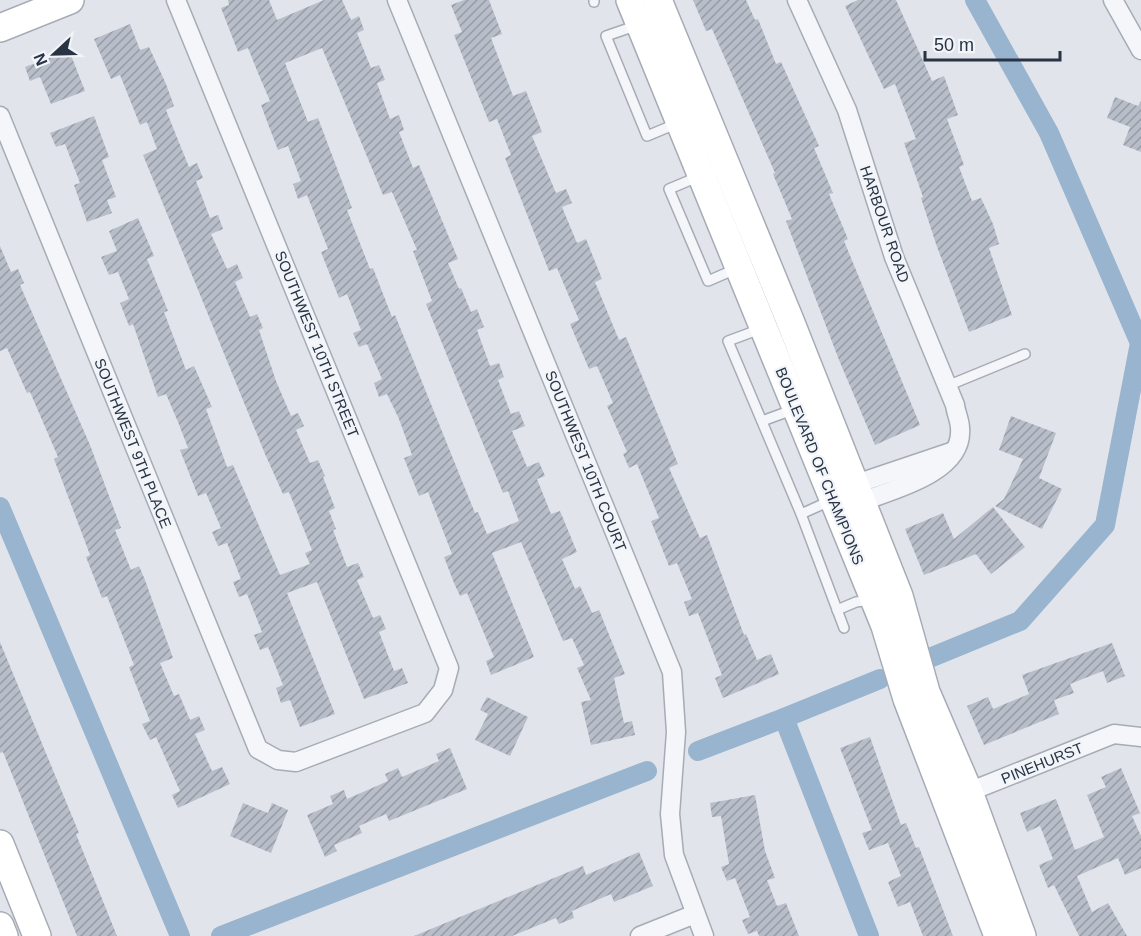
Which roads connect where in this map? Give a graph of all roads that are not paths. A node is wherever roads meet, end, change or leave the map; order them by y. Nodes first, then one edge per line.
1 (70, 0) edge
2 (176, 0) edge
3 (398, 0) edge
4 (658, 0) edge
5 (797, 0) edge
6 (1113, 0) edge
7 (635, 12) edge
8 (0, 28) edge
9 (1141, 50) edge
10 (0, 116) edge
11 (680, 122) junction
12 (703, 175) junction
13 (751, 262) junction
14 (776, 323) junction
15 (1025, 354) dead end
16 (947, 386) junction
17 (797, 408) junction
18 (762, 421) junction
19 (849, 495) junction
20 (801, 514) junction
21 (873, 600) junction
22 (837, 610) junction
23 (844, 628) dead end
24 (905, 657) junction
25 (1141, 737) edge
26 (278, 760) joint
27 (957, 797) junction
28 (0, 844) edge
29 (8, 886) edge
30 (695, 914) junction
31 (0, 926) edge
32 (4, 936) edge
33 (37, 936) edge
34 (640, 936) edge
35 (704, 936) edge
36 (998, 936) edge
37 (1022, 936) edge

1 - 8 street
2 - 26 street, SOUTHWEST 10TH STREET
3 - 30 street, SOUTHWEST 10TH COURT
4 - 13 street, BOULEVARD OF CHAMPIONS
5 - 16 street, HARBOUR ROAD
6 - 9 street
7 - 11 street, BOULEVARD OF CHAMPIONS
7 - 11 lane
10 - 26 street, SOUTHWEST 9TH PLACE
11 - 12 street, BOULEVARD OF CHAMPIONS
12 - 13 street, BOULEVARD OF CHAMPIONS
12 - 13 lane
13 - 14 street, BOULEVARD OF CHAMPIONS
14 - 17 street, BOULEVARD OF CHAMPIONS
14 - 18 lane
14 - 19 street, BOULEVARD OF CHAMPIONS
15 - 16 lane
16 - 19 street, HARBOUR ROAD
17 - 18 lane
17 - 19 street, BOULEVARD OF CHAMPIONS
18 - 20 lane
19 - 20 lane
19 - 21 street, BOULEVARD OF CHAMPIONS
19 - 24 street, BOULEVARD OF CHAMPIONS
20 - 22 lane
21 - 22 lane
21 - 24 street, BOULEVARD OF CHAMPIONS
22 - 23 lane
24 - 27 street, BOULEVARD OF CHAMPIONS
25 - 27 street, PINEHURST
27 - 36 street, BOULEVARD OF CHAMPIONS
27 - 37 street, BOULEVARD OF CHAMPIONS
28 - 29 street
29 - 33 street
30 - 34 street
30 - 35 street, SOUTHWEST 10TH COURT
31 - 32 street

